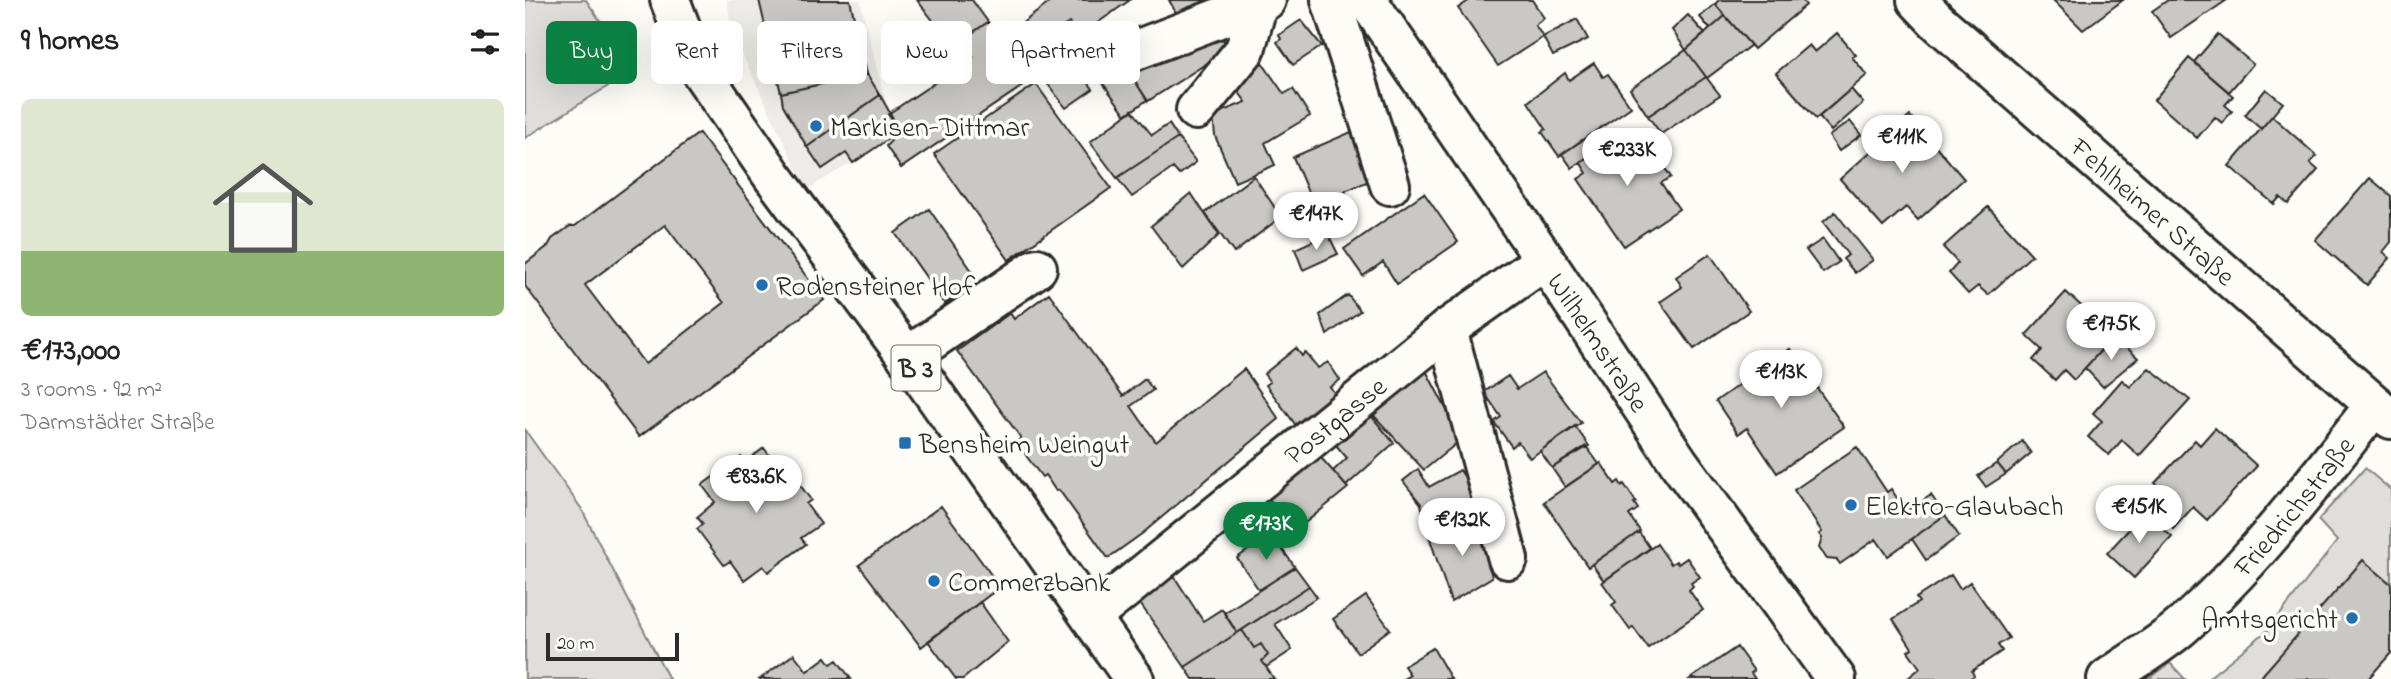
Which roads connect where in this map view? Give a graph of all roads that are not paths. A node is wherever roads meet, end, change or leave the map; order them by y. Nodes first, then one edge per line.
1 (670, 0) edge
2 (1331, 0) edge
3 (1367, 0) edge
4 (1917, 0) edge
5 (1262, 1) edge
6 (1140, 48) edge
7 (1196, 110) dead end
8 (1390, 185) dead end
9 (1545, 260) junction
10 (1037, 268) dead end
11 (1447, 329) junction
12 (907, 357) junction
13 (2383, 412) edge
14 (1508, 559) dead end
15 (1092, 616) junction
16 (1134, 679) edge
17 (1836, 679) edge
18 (2107, 679) edge

1 - 12 street, B 3
2 - 8 street
3 - 9 street, Wilhelmstraße
4 - 13 street, Fehlheimer Straße
5 - 6 street
5 - 7 street
9 - 11 street, Postgasse
9 - 17 street, Wilhelmstraße
10 - 12 street
11 - 14 street
11 - 15 street, Postgasse
12 - 15 street, B 3
13 - 18 street, Friedrichstraße
15 - 16 street, B 3

